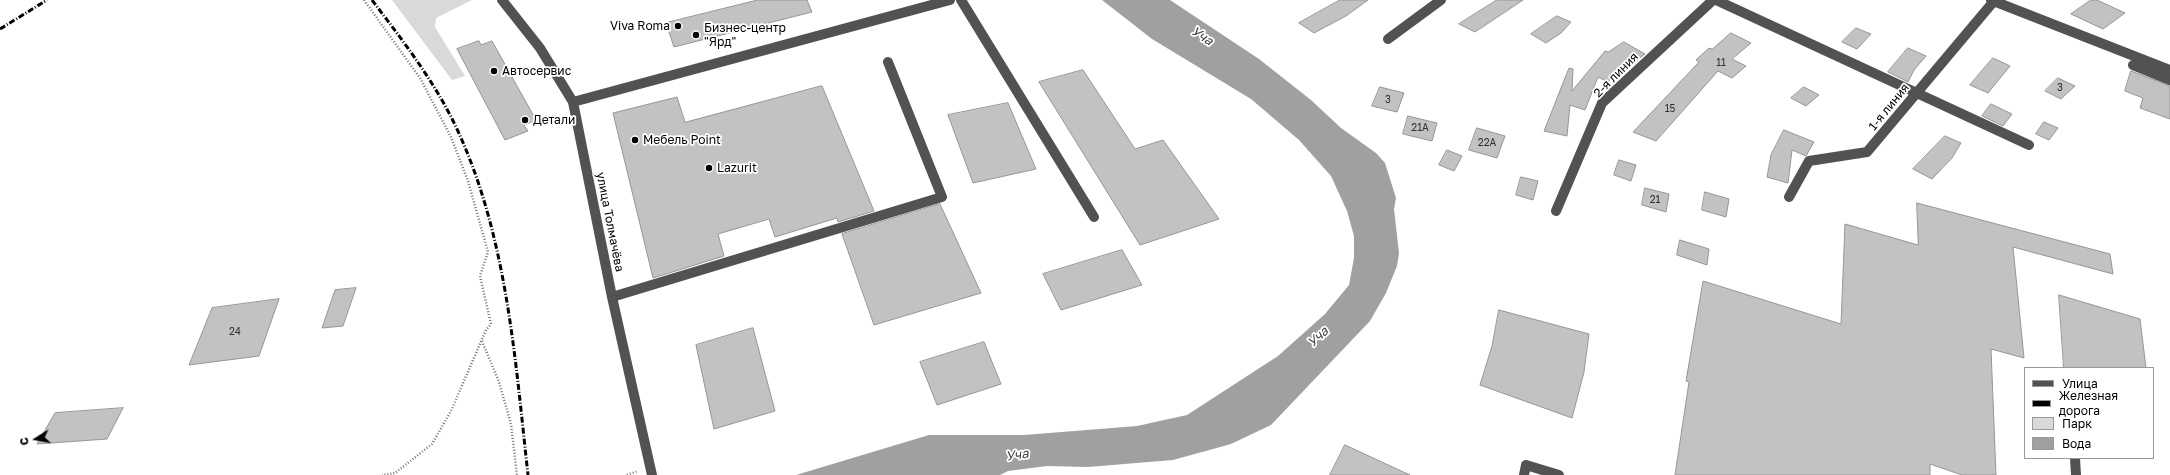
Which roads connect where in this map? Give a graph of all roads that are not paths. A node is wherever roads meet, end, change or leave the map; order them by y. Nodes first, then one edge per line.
1 (503, 0) edge
2 (950, 0) edge
3 (961, 0) edge
4 (1440, 0) edge
5 (1715, 0) edge
6 (1993, 1) edge
7 (1388, 38) dead end
8 (888, 62) dead end
9 (2133, 65) dead end
10 (2170, 70) edge
11 (2170, 80) edge
12 (1916, 93) junction
13 (573, 102) junction
14 (2029, 145) dead end
15 (1789, 197) dead end
16 (1556, 211) dead end
17 (1094, 217) dead end
18 (612, 297) junction
19 (2074, 459) edge
20 (651, 471) edge
21 (1524, 475) edge
22 (1559, 475) edge
23 (2076, 475) edge

1 - 13 street, улица Толмачёва
2 - 13 street
3 - 17 street
4 - 7 street
5 - 12 street
5 - 16 street, 2-я линия
6 - 10 street
6 - 12 street, 1-я линия
8 - 18 street
9 - 11 street
12 - 14 street
12 - 15 street, 1-я линия
13 - 18 street, улица Толмачёва
18 - 20 street, улица Толмачёва
19 - 23 street
21 - 22 street

